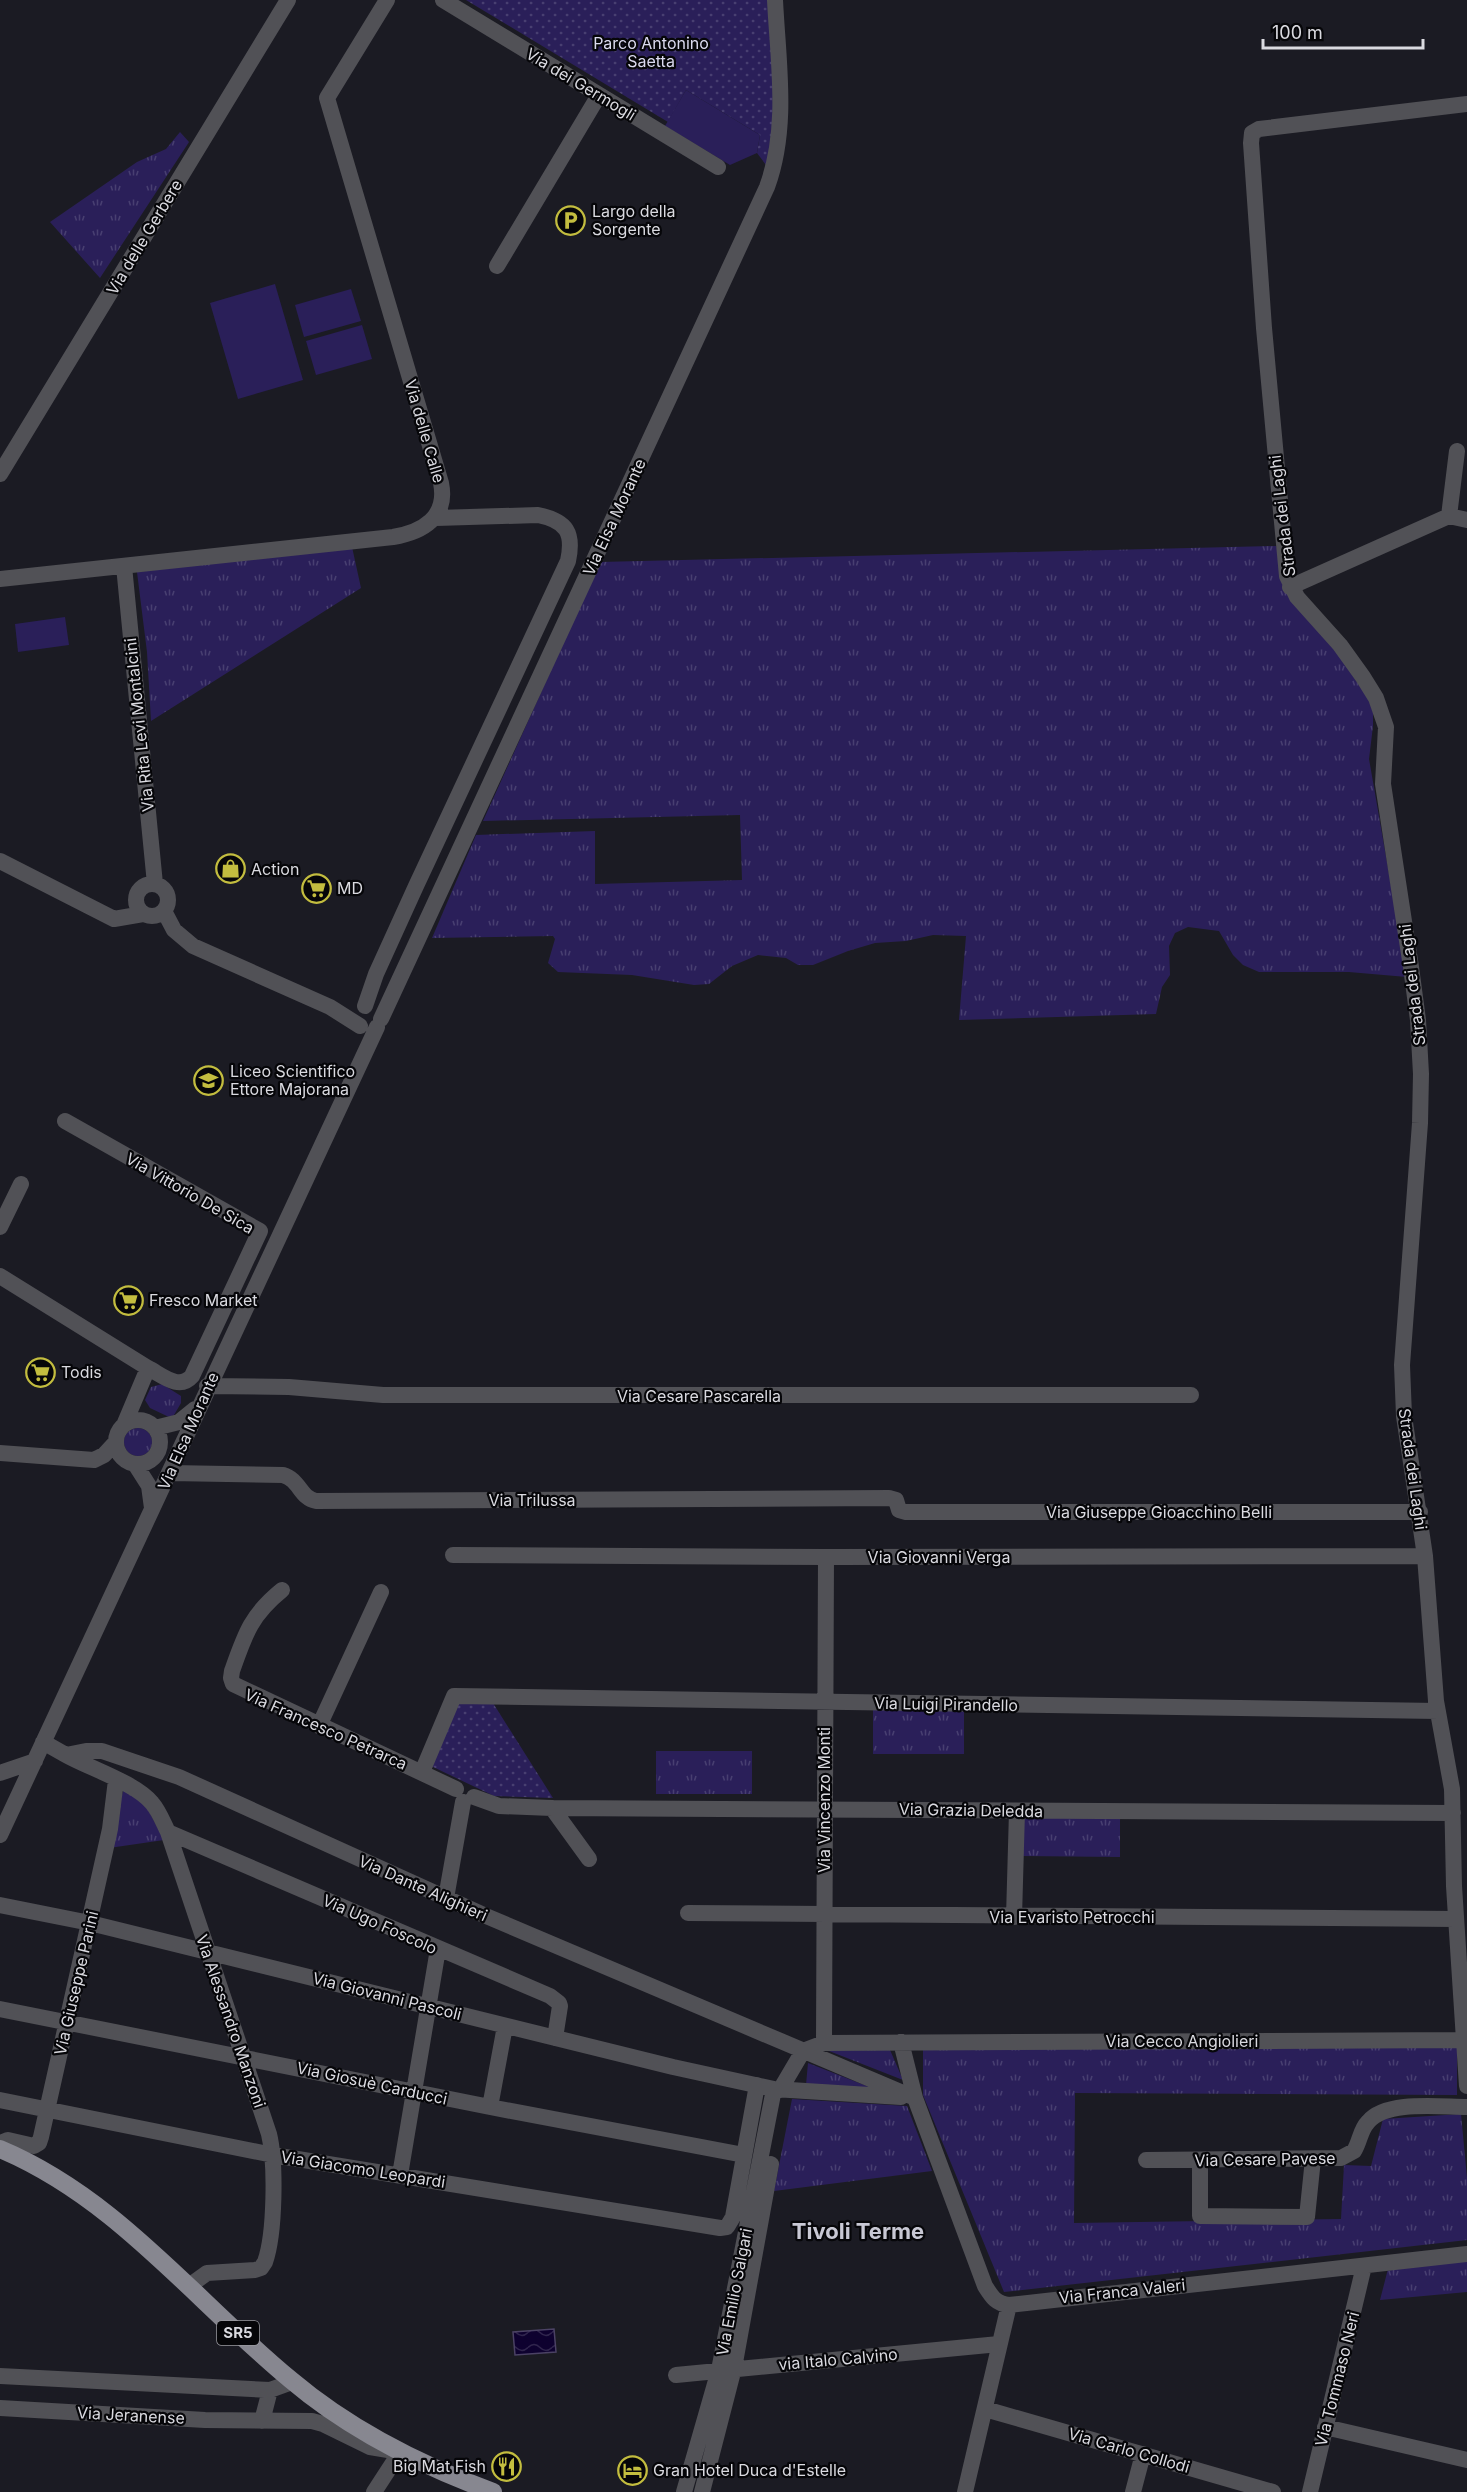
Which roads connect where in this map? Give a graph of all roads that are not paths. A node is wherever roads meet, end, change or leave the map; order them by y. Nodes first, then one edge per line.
1 (288, 0) edge
2 (387, 0) edge
3 (443, 0) edge
4 (775, 0) edge
5 (599, 95) junction
6 (1467, 104) edge
7 (718, 167) dead end
8 (497, 266) dead end
9 (1457, 451) dead end
10 (0, 474) edge
11 (1449, 516) junction
12 (436, 518) junction
13 (1467, 520) edge
14 (124, 566) junction
15 (0, 579) edge
16 (1290, 587) junction
17 (0, 861) edge
18 (155, 884) junction
19 (164, 912) junction
20 (143, 914) junction
21 (330, 1007) junction
22 (364, 1007) junction
23 (379, 1023) junction
24 (360, 1026) junction
25 (65, 1121) dead end
26 (21, 1184) dead end
27 (0, 1227) edge
28 (0, 1276) edge
29 (148, 1368) junction
30 (207, 1386) junction
31 (1191, 1395) dead end
32 (134, 1399) junction
33 (198, 1406) junction
34 (124, 1425) junction
35 (152, 1425) junction
36 (116, 1442) junction
37 (0, 1453) edge
38 (140, 1464) junction
39 (173, 1465) junction
40 (152, 1508) junction
41 (899, 1510) joint
42 (1420, 1512) junction
43 (453, 1555) dead end
44 (1425, 1556) junction
45 (826, 1557) junction
46 (282, 1590) dead end
47 (381, 1592) dead end
48 (825, 1702) junction
49 (1438, 1711) junction
50 (320, 1726) junction
51 (43, 1742) junction
52 (66, 1755) junction
53 (34, 1761) junction
54 (422, 1772) junction
55 (0, 1773) edge
56 (116, 1780) junction
57 (470, 1798) junction
58 (552, 1808) junction
59 (823, 1808) junction
60 (1017, 1811) junction
61 (1453, 1813) junction
62 (168, 1832) junction
63 (0, 1835) edge
64 (589, 1859) dead end
65 (446, 1898) junction
66 (0, 1905) edge
67 (688, 1913) dead end
68 (825, 1915) junction
69 (1014, 1917) junction
70 (1456, 1919) junction
71 (90, 1923) junction
72 (438, 1949) junction
73 (208, 1952) junction
74 (429, 2007) junction
75 (0, 2009) edge
76 (67, 2022) junction
77 (505, 2026) junction
78 (555, 2038) junction
79 (1464, 2040) junction
80 (901, 2042) junction
81 (824, 2043) junction
82 (803, 2051) junction
83 (242, 2056) junction
84 (757, 2085) junction
85 (1467, 2086) edge
86 (780, 2090) junction
87 (414, 2092) junction
88 (915, 2098) junction
89 (0, 2100) edge
90 (490, 2107) junction
91 (1467, 2107) edge
92 (46, 2110) junction
93 (0, 2148) edge
94 (273, 2155) junction
95 (744, 2155) junction
96 (1313, 2159) junction
97 (1146, 2160) dead end
98 (1200, 2160) junction
99 (400, 2175) junction
100 (1467, 2254) edge
101 (1364, 2266) junction
102 (189, 2286) junction
103 (986, 2286) junction
104 (1009, 2305) junction
105 (1001, 2337) junction
106 (727, 2369) junction
107 (676, 2375) dead end
108 (0, 2376) edge
109 (292, 2382) junction
110 (270, 2390) junction
111 (0, 2408) edge
112 (985, 2409) junction
113 (262, 2421) junction
114 (1325, 2427) junction
115 (400, 2452) junction
116 (1143, 2454) junction
117 (1467, 2460) edge
118 (374, 2492) edge
119 (493, 2492) edge
120 (684, 2492) edge
121 (702, 2492) edge
122 (965, 2492) edge
123 (1133, 2492) edge
124 (1273, 2492) edge
125 (1310, 2492) edge

1 - 10 street, Via delle Gerbere
2 - 12 street, Via delle Calle
3 - 5 street, Via dei Germogli
4 - 23 street, Via Elsa Morante
5 - 7 street, Via dei Germogli
5 - 8 street
6 - 16 street, Strada dei Laghi
9 - 11 street
11 - 13 street
11 - 16 street
12 - 14 street
12 - 22 street
14 - 15 street
14 - 18 street, Via Rita Levi Montalcini
16 - 42 street, Strada dei Laghi
17 - 20 street
18 - 19 street, Via Rita Levi Montalcini
18 - 20 street
19 - 20 street
19 - 21 street, Via Rita Levi Montalcini
21 - 22 street
21 - 24 street, Via Rita Levi Montalcini
22 - 23 street
22 - 24 street
23 - 24 street
23 - 30 street, Via Elsa Morante
25 - 29 street, Via Vittorio De Sica
26 - 27 street
28 - 29 street
29 - 32 street
30 - 31 street, Via Cesare Pascarella
30 - 33 street, Via Elsa Morante
32 - 34 street
32 - 35 street
33 - 35 street
33 - 39 street, Via Elsa Morante
34 - 35 street
34 - 36 street
35 - 38 street
35 - 39 street
36 - 37 street
36 - 38 street
38 - 39 street
38 - 40 street
39 - 40 street, Via Elsa Morante
39 - 41 street, Via Trilussa
40 - 51 street, Via Elsa Morante
41 - 42 street, Via Giuseppe Gioacchino Belli
42 - 44 street, Strada dei Laghi
43 - 45 street, Via Giovanni Verga
44 - 45 street, Via Giovanni Verga
44 - 49 street, Strada dei Laghi
45 - 48 street, Via Vincenzo Monti
46 - 50 street, Via Francesco Petrarca
47 - 50 street
48 - 49 street, Via Luigi Pirandello
48 - 54 street, Via Luigi Pirandello
48 - 59 street, Via Vincenzo Monti
49 - 61 street, Strada dei Laghi
50 - 54 street, Via Francesco Petrarca
51 - 52 street
51 - 53 street, Via Elsa Morante
52 - 56 street, Via Alessandro Manzoni
52 - 65 street, Via Dante Alighieri
53 - 55 street
53 - 63 street, Via Elsa Morante
54 - 57 street, Via Francesco Petrarca
56 - 62 street, Via Alessandro Manzoni
56 - 71 street, Via Giuseppe Parini
57 - 58 street, Via Grazia Deledda
57 - 65 street
58 - 59 street, Via Grazia Deledda
58 - 64 street
59 - 60 street, Via Grazia Deledda
59 - 68 street, Via Vincenzo Monti
60 - 61 street, Via Grazia Deledda
60 - 69 street
61 - 70 street, Strada dei Laghi
62 - 72 street, Via Ugo Foscolo
62 - 73 street, Via Alessandro Manzoni
65 - 82 street, Via Dante Alighieri
66 - 71 street, Via Giovanni Pascoli
67 - 68 street, Via Evaristo Petrocchi
68 - 69 street, Via Evaristo Petrocchi
68 - 81 street, Via Vincenzo Monti
69 - 70 street, Via Evaristo Petrocchi
70 - 79 street, Strada dei Laghi
71 - 73 street, Via Giovanni Pascoli
71 - 76 street, Via Giuseppe Parini
72 - 74 street
72 - 78 street, Via Ugo Foscolo
73 - 74 street, Via Giovanni Pascoli
73 - 83 street, Via Alessandro Manzoni
74 - 77 street, Via Giovanni Pascoli
74 - 87 street
75 - 76 street, Via Giosuè Carducci
76 - 83 street, Via Giosuè Carducci
76 - 92 street, Via Giuseppe Parini
77 - 78 street, Via Giovanni Pascoli
77 - 90 street
78 - 84 street, Via Giovanni Pascoli
79 - 80 street, Via Cecco Angiolieri
79 - 85 street, Strada dei Laghi
80 - 81 street, Via Cecco Angiolieri
80 - 88 street
81 - 82 street
82 - 86 street, Via Emilio Salgari
82 - 88 street, Via Dante Alighieri
83 - 87 street, Via Giosuè Carducci
83 - 94 street, Via Alessandro Manzoni
84 - 86 street, Via Giovanni Pascoli
84 - 95 street
86 - 88 street, Via Giovanni Pascoli
86 - 106 street, Via Emilio Salgari
87 - 90 street, Via Giosuè Carducci
87 - 99 street
88 - 103 street
89 - 92 street, Via Giacomo Leopardi
90 - 95 street, Via Giosuè Carducci
91 - 96 street, Via Cesare Pavese
92 - 93 street, Via Giuseppe Parini
92 - 94 street, Via Giacomo Leopardi
93 - 102 main road, SR5
94 - 99 street, Via Giacomo Leopardi
94 - 102 street, Via Alessandro Manzoni
95 - 99 street, Via Giacomo Leopardi
96 - 98 street, Via Cesare Pavese
96 - 98 street
97 - 98 street, Via Cesare Pavese
100 - 101 street, Via Franca Valeri
101 - 104 street, Via Franca Valeri
101 - 114 street, Via Tommaso Neri
102 - 109 main road, SR5
103 - 104 street
103 - 105 street
104 - 105 street
105 - 106 street, via Italo Calvino
105 - 112 street
106 - 107 street, via Italo Calvino
106 - 120 street, Via Emilio Salgari
106 - 121 street, Via Emilio Salgari
108 - 110 street, Via Jeranense
109 - 110 street
109 - 115 main road, SR5
110 - 113 street
111 - 113 street, Via Jeranense
112 - 116 street, Via Carlo Collodi
112 - 122 street
113 - 115 street, Via Jeranense
114 - 117 street
114 - 125 street, Via Tommaso Neri
115 - 118 street
115 - 119 main road, SR5
116 - 123 street
116 - 124 street, Via Carlo Collodi

